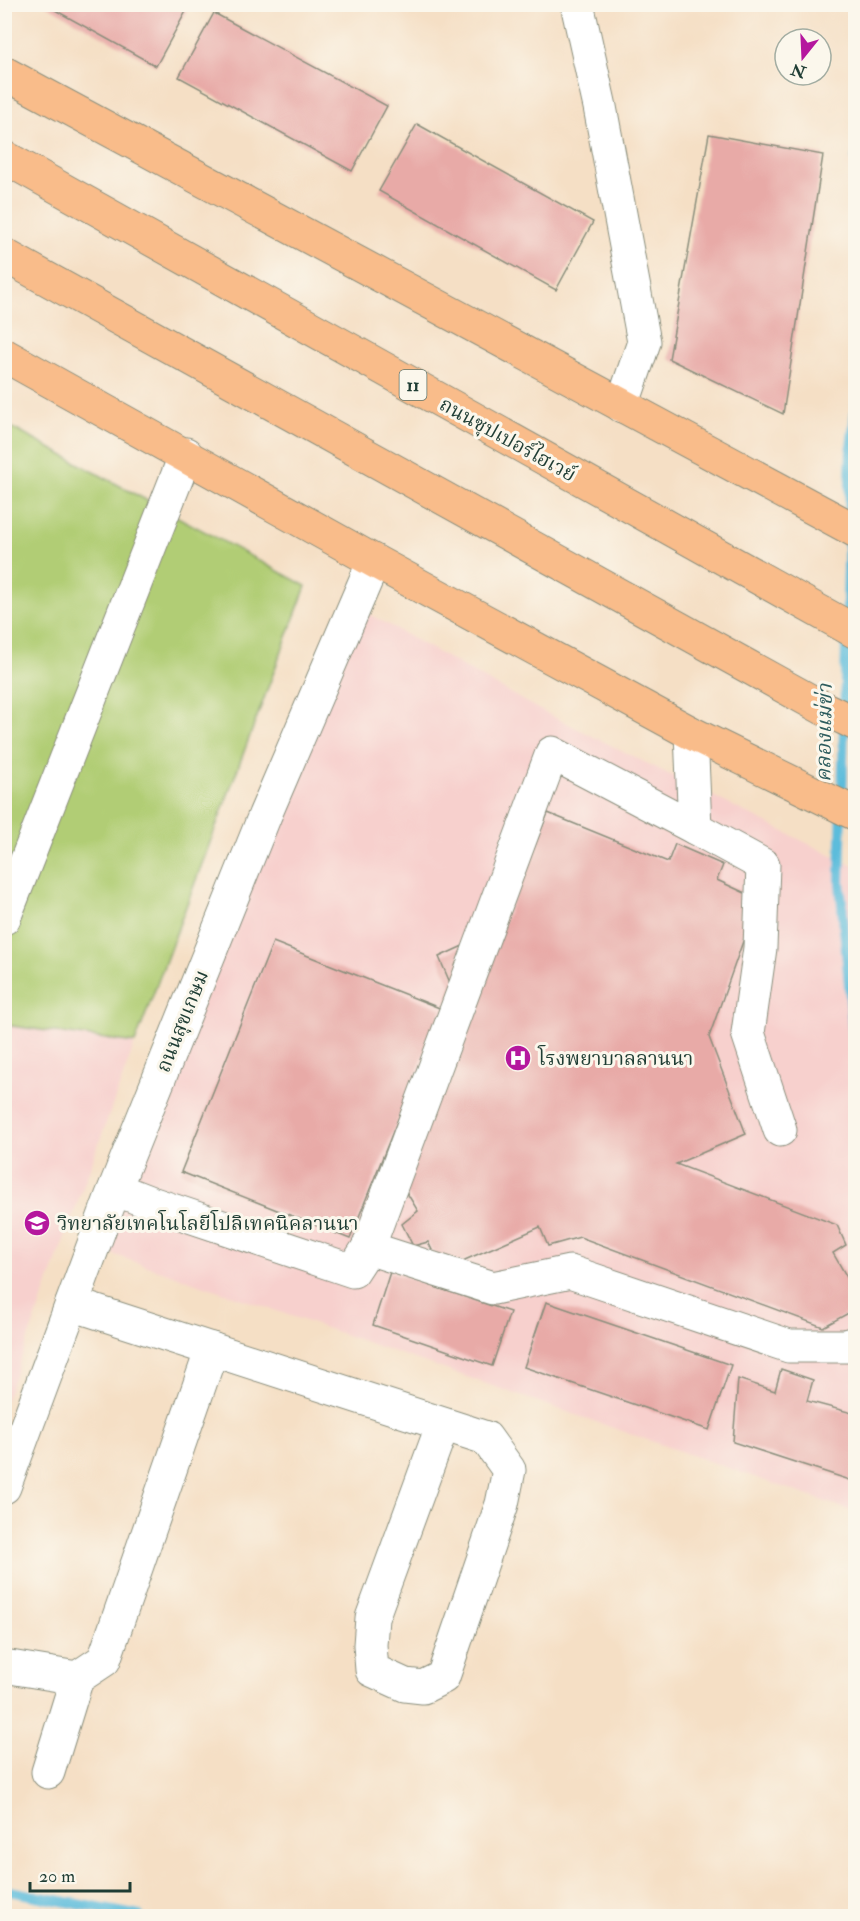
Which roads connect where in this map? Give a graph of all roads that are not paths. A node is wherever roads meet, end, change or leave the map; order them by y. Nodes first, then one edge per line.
1 (578, 4) edge
2 (4, 73) edge
3 (4, 157) edge
4 (4, 255) edge
5 (4, 354) edge
6 (622, 406) junction
7 (186, 454) junction
8 (855, 531) edge
9 (374, 561) junction
10 (855, 632) edge
11 (855, 724) edge
12 (691, 733) junction
13 (855, 814) edge
14 (696, 828) junction
15 (4, 918) edge
16 (780, 1130) dead end
17 (115, 1189) junction
18 (368, 1248) junction
19 (72, 1304) junction
20 (850, 1345) edge
21 (212, 1349) junction
22 (443, 1424) junction
23 (4, 1487) edge
24 (4, 1666) edge
25 (77, 1678) junction
26 (48, 1772) dead end

1 - 6 street
2 - 6 main road
3 - 10 main road, ถนนซุปเปอร์ไฮเวย์ / 11
4 - 11 main road
5 - 7 main road
6 - 8 main road
7 - 9 main road
7 - 15 street
9 - 12 main road
9 - 17 street, ถนนสุขเกษม
12 - 13 main road
12 - 14 street
14 - 16 street
14 - 18 street
17 - 18 street
17 - 19 street, ถนนสุขเกษม
18 - 20 street
19 - 21 street
19 - 23 street, ถนนสุขเกษม
21 - 22 street
21 - 25 street
22 - 22 street
24 - 25 street
25 - 26 street

